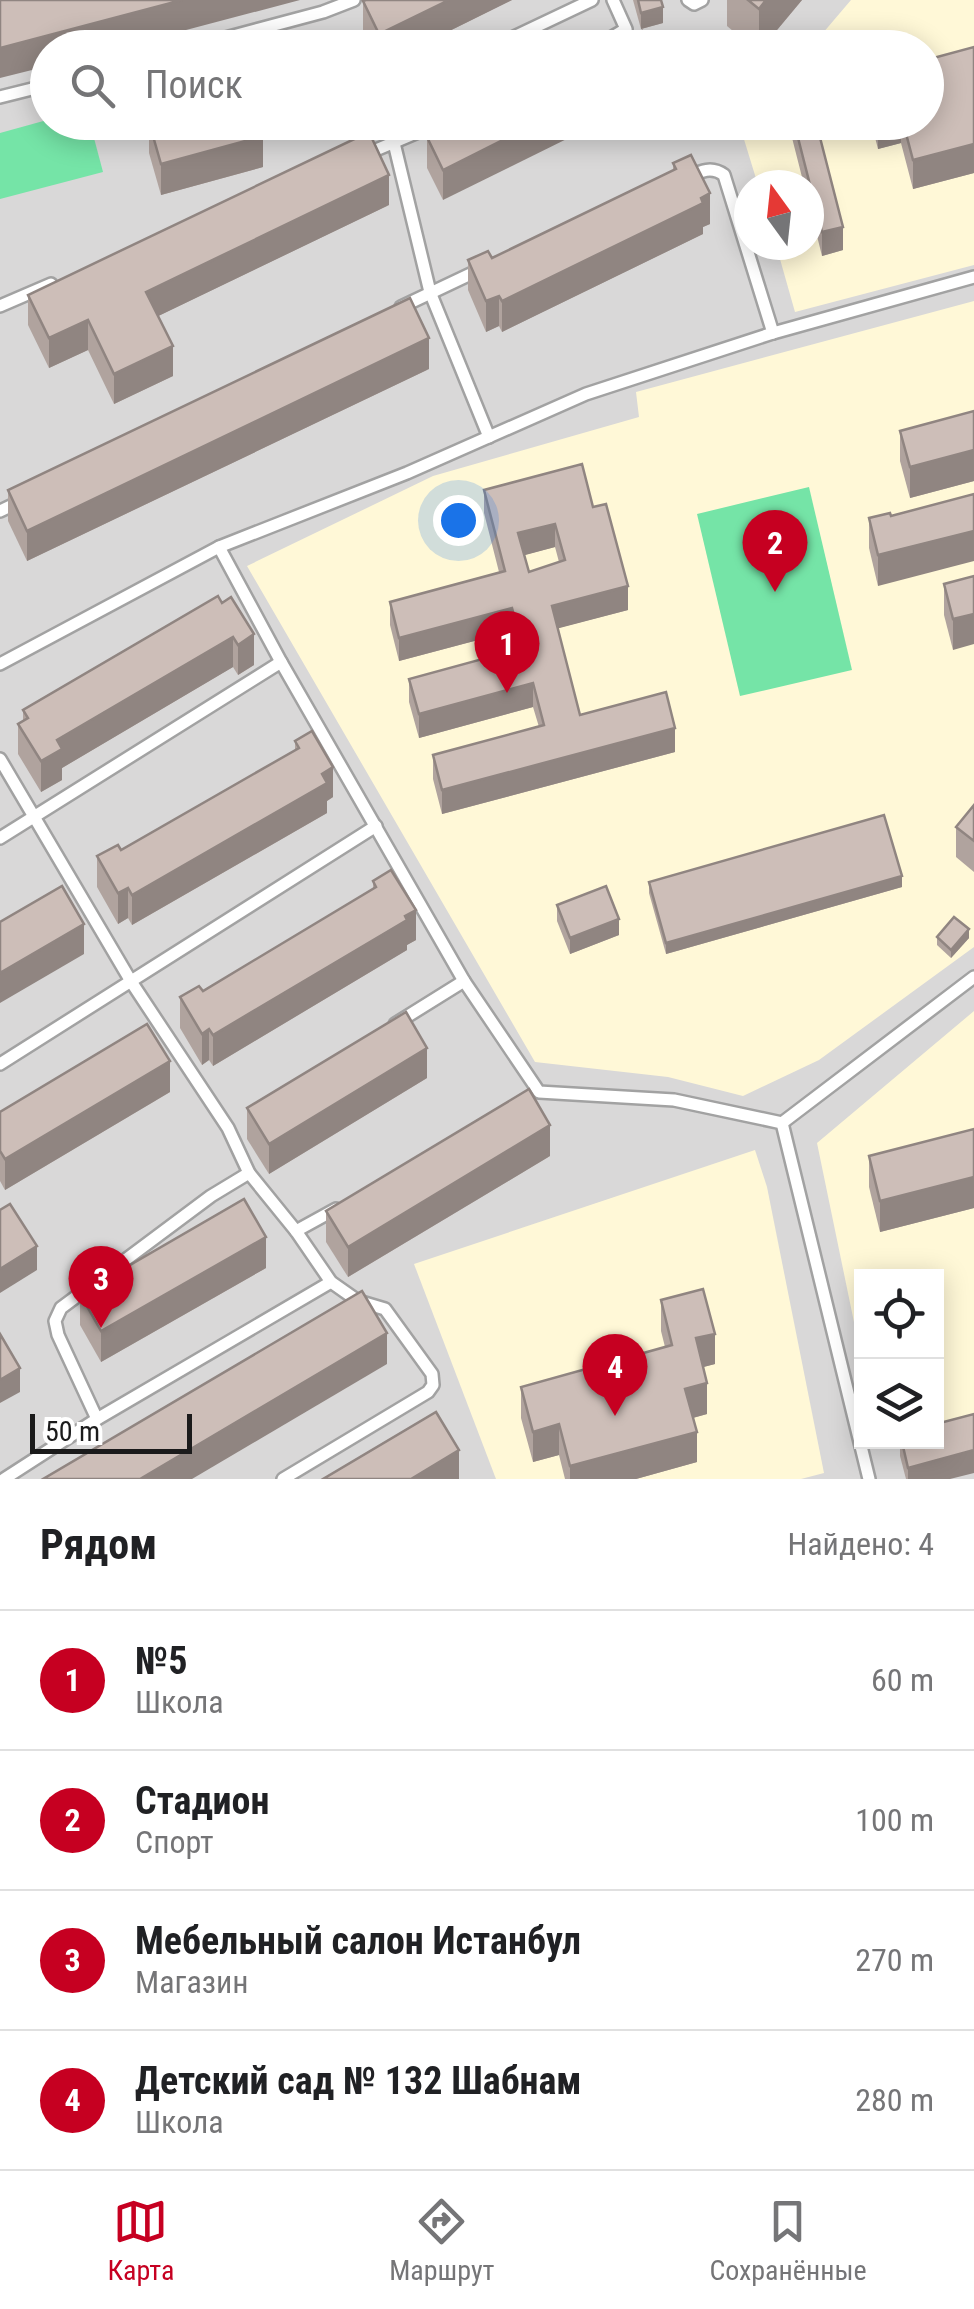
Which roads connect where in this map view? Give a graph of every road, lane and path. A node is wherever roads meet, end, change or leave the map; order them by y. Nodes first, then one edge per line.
1 (354, 0) edge
2 (592, 0) edge
3 (613, 0) edge
4 (688, 0) edge
5 (702, 0) edge
6 (256, 30) edge
7 (528, 30) edge
8 (624, 30) edge
9 (30, 90) edge
10 (0, 97) edge
11 (392, 140) edge
12 (401, 140) edge
13 (394, 143) junction
14 (358, 157) edge
15 (666, 186) edge
16 (484, 268) edge
17 (974, 277) edge
18 (57, 282) edge
19 (430, 292) junction
20 (0, 306) edge
21 (396, 310) edge
22 (773, 334) junction
23 (489, 437) junction
24 (34, 494) edge
25 (0, 512) edge
26 (218, 546) junction
27 (280, 662) junction
28 (0, 664) edge
29 (0, 760) edge
30 (34, 818) junction
31 (376, 826) junction
32 (0, 838) edge
33 (974, 977) edge
34 (464, 982) junction
35 (132, 983) junction
36 (380, 1034) edge
37 (0, 1064) edge
38 (539, 1092) junction
39 (522, 1102) edge
40 (245, 1118) edge
41 (782, 1122) junction
42 (228, 1128) junction
43 (249, 1174) junction
44 (341, 1206) edge
45 (296, 1231) junction
46 (331, 1282) junction
47 (97, 1418) junction
48 (4, 1479) edge
49 (282, 1479) edge
50 (870, 1479) edge

1 - 6 lane
2 - 7 lane
3 - 8 lane
4 - 5 lane
9 - 10 lane
11 - 13 lane
12 - 13 lane
13 - 14 lane
13 - 19 lane
15 - 22 lane
16 - 19 lane
17 - 22 lane
18 - 20 lane
19 - 21 lane
19 - 23 lane
22 - 23 lane
23 - 26 lane
24 - 25 lane
26 - 27 lane
26 - 28 lane
27 - 30 lane
27 - 31 lane
29 - 30 lane
30 - 32 lane
30 - 35 lane
31 - 34 lane
31 - 35 lane
33 - 41 lane
34 - 36 lane
34 - 38 lane
35 - 37 lane
35 - 42 lane
38 - 39 lane
38 - 41 lane
40 - 42 lane
41 - 50 lane
42 - 43 lane
43 - 45 lane
43 - 47 lane
44 - 45 lane
45 - 46 lane
46 - 47 lane
46 - 49 lane
47 - 48 lane

